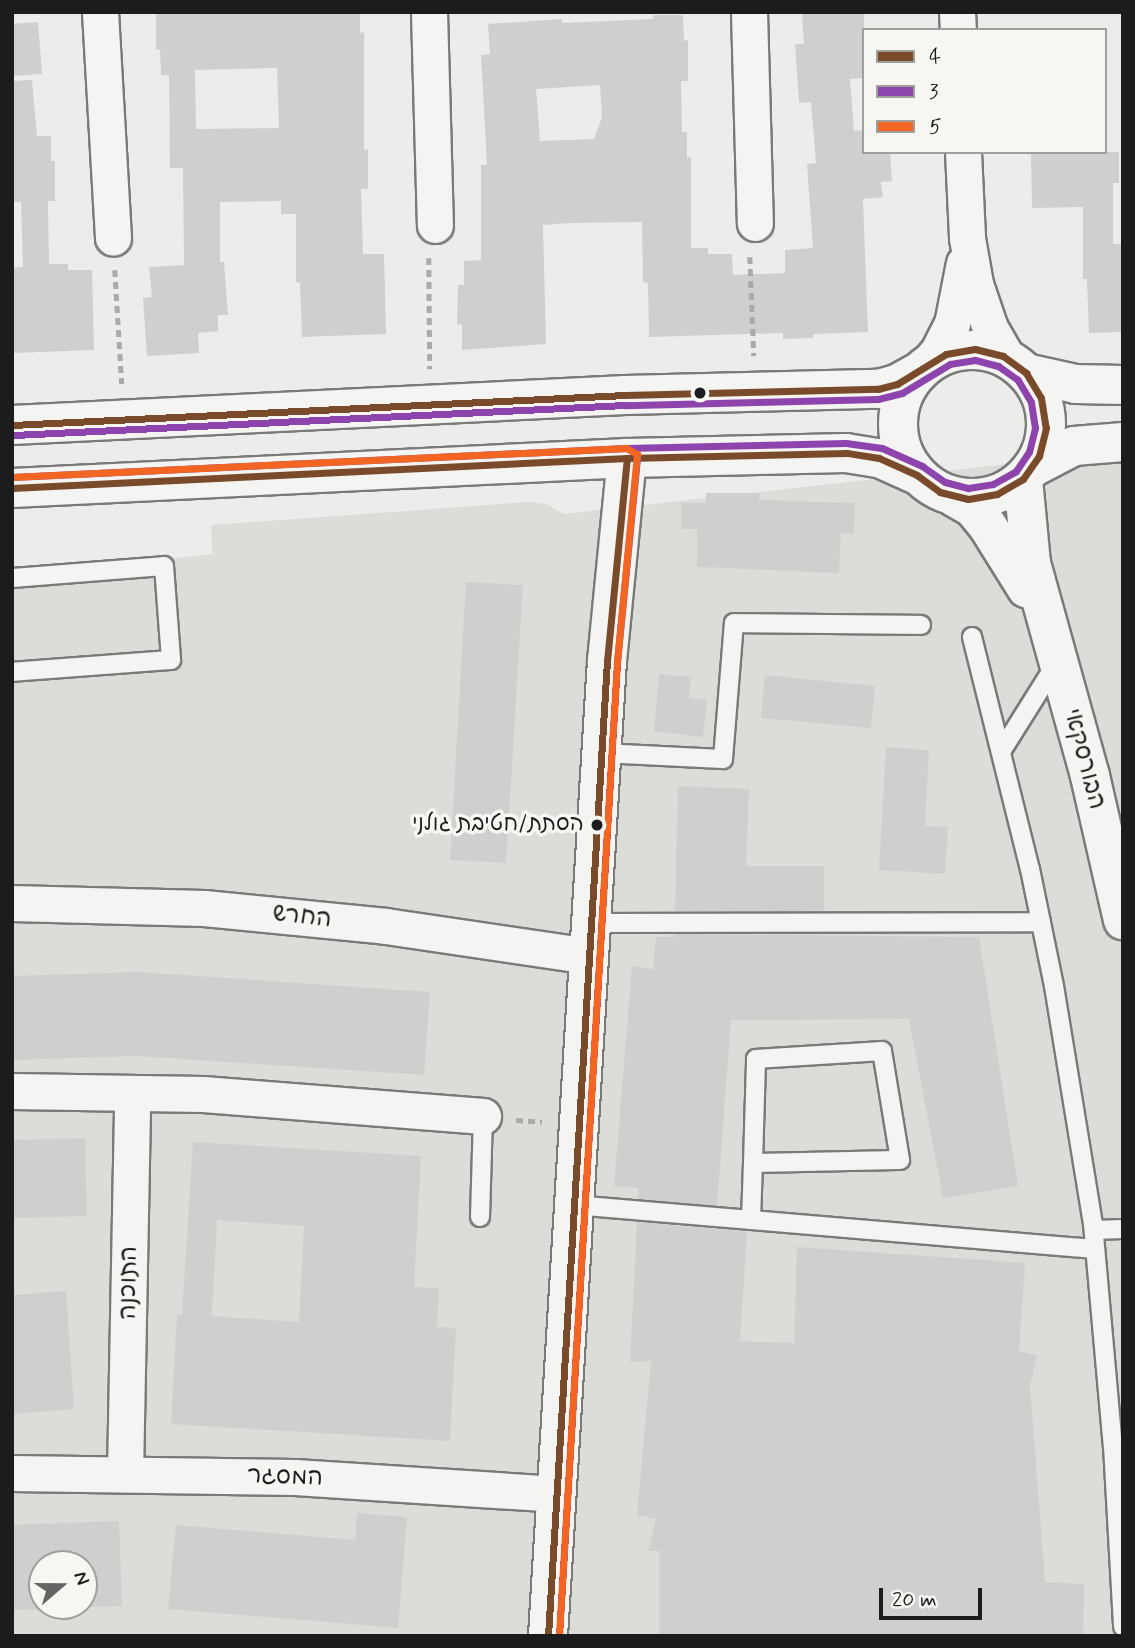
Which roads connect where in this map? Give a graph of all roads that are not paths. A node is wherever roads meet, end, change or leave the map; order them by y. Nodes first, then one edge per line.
1 (100, 12) edge
2 (429, 12) edge
3 (748, 12) edge
4 (963, 154) edge
5 (755, 223) road end
6 (435, 225) road end
7 (113, 238) road end
8 (967, 238) junction
9 (1016, 366) junction
10 (922, 369) junction
11 (1123, 385) edge
12 (12, 425) edge
13 (1123, 442) edge
14 (627, 458) junction
15 (1027, 474) junction
16 (917, 475) junction
17 (12, 488) edge
18 (954, 497) junction
19 (12, 578) edge
20 (921, 625) dead end
21 (972, 637) dead end
22 (1053, 652) junction
23 (12, 672) edge
24 (1002, 750) junction
25 (601, 753) junction
26 (12, 903) edge
27 (1123, 920) edge
28 (1041, 922) junction
29 (590, 940) junction
30 (12, 1091) edge
31 (132, 1093) junction
32 (483, 1116) joint
33 (753, 1164) junction
34 (574, 1205) junction
35 (480, 1217) dead end
36 (751, 1220) junction
37 (1123, 1229) edge
38 (1094, 1230) junction
39 (1095, 1249) junction
40 (12, 1473) edge
41 (125, 1474) junction
42 (556, 1494) junction
43 (1123, 1627) edge
44 (548, 1636) edge

1 - 7 street
2 - 6 street
3 - 5 street
4 - 8 street
8 - 9 street
8 - 10 street
9 - 10 street
9 - 11 street
9 - 15 street
10 - 12 street
10 - 16 street
13 - 15 street
14 - 16 street
14 - 17 street
14 - 25 street
15 - 18 street
15 - 22 street, הבורסקאי
16 - 18 street
18 - 22 street, הבורסקאי
19 - 23 lane
20 - 25 lane
21 - 24 lane
22 - 24 lane
22 - 27 street, הבורסקאי
24 - 28 lane
25 - 29 street
26 - 29 street, החרש
28 - 29 lane
28 - 38 lane
29 - 34 street
30 - 31 street
31 - 32 street
31 - 41 street, התוכנה
32 - 35 lane
33 - 33 lane
33 - 36 lane
34 - 36 lane
34 - 42 street
36 - 39 lane
37 - 38 lane
38 - 39 lane
39 - 43 lane
40 - 41 street, המסגר
41 - 42 street, המסגר
42 - 44 street

